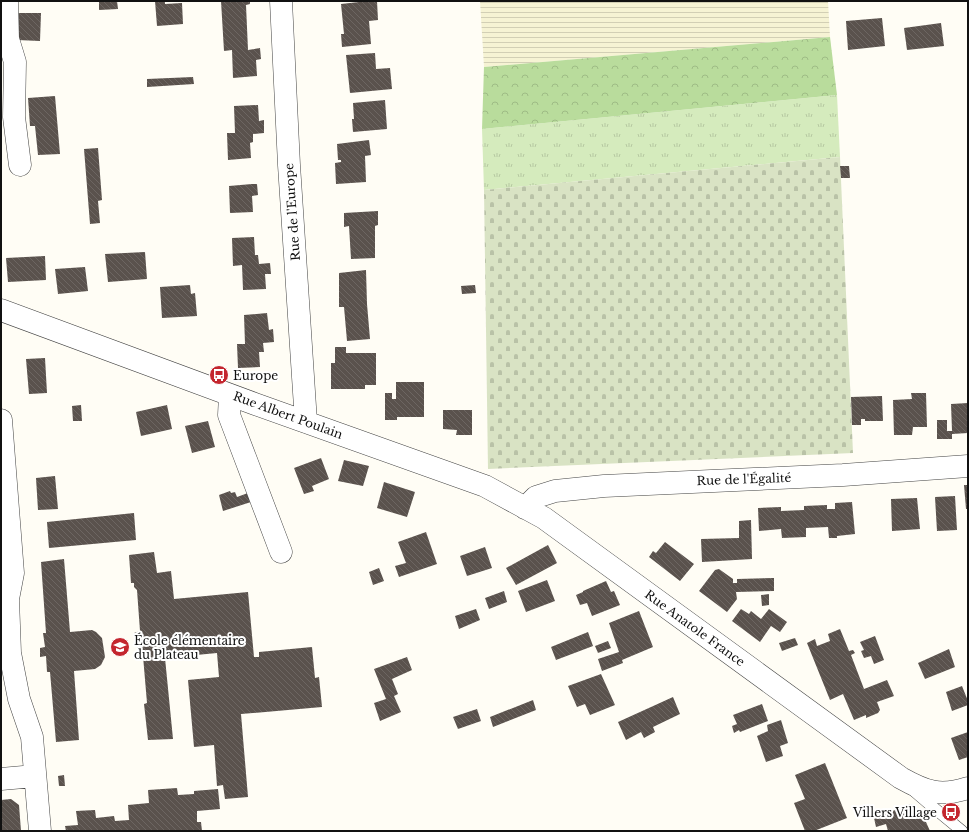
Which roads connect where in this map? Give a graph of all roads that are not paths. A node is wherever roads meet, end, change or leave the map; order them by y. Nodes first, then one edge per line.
1 (7, 1) edge
2 (281, 1) edge
3 (20, 165) dead end
4 (1, 311) edge
5 (230, 395) junction
6 (1, 420) edge
7 (306, 422) junction
8 (968, 466) edge
9 (485, 486) joint
10 (525, 508) junction
11 (5, 526) edge
12 (281, 552) dead end
13 (35, 776) junction
14 (1, 778) edge
15 (901, 778) junction
16 (968, 788) edge
17 (40, 831) edge
18 (962, 831) edge

1 - 3 street
2 - 7 street, Rue de l'Europe
4 - 5 street, Rue Albert Poulain
5 - 7 street, Rue Albert Poulain
5 - 12 street
6 - 11 street
7 - 9 street, Rue Albert Poulain
8 - 10 street, Rue de l'Égalité
9 - 10 street, Rue Anatole France
10 - 15 street, Rue Anatole France
11 - 13 street
13 - 14 street
13 - 17 street
15 - 16 street, Rue Anatole France
15 - 18 lane

